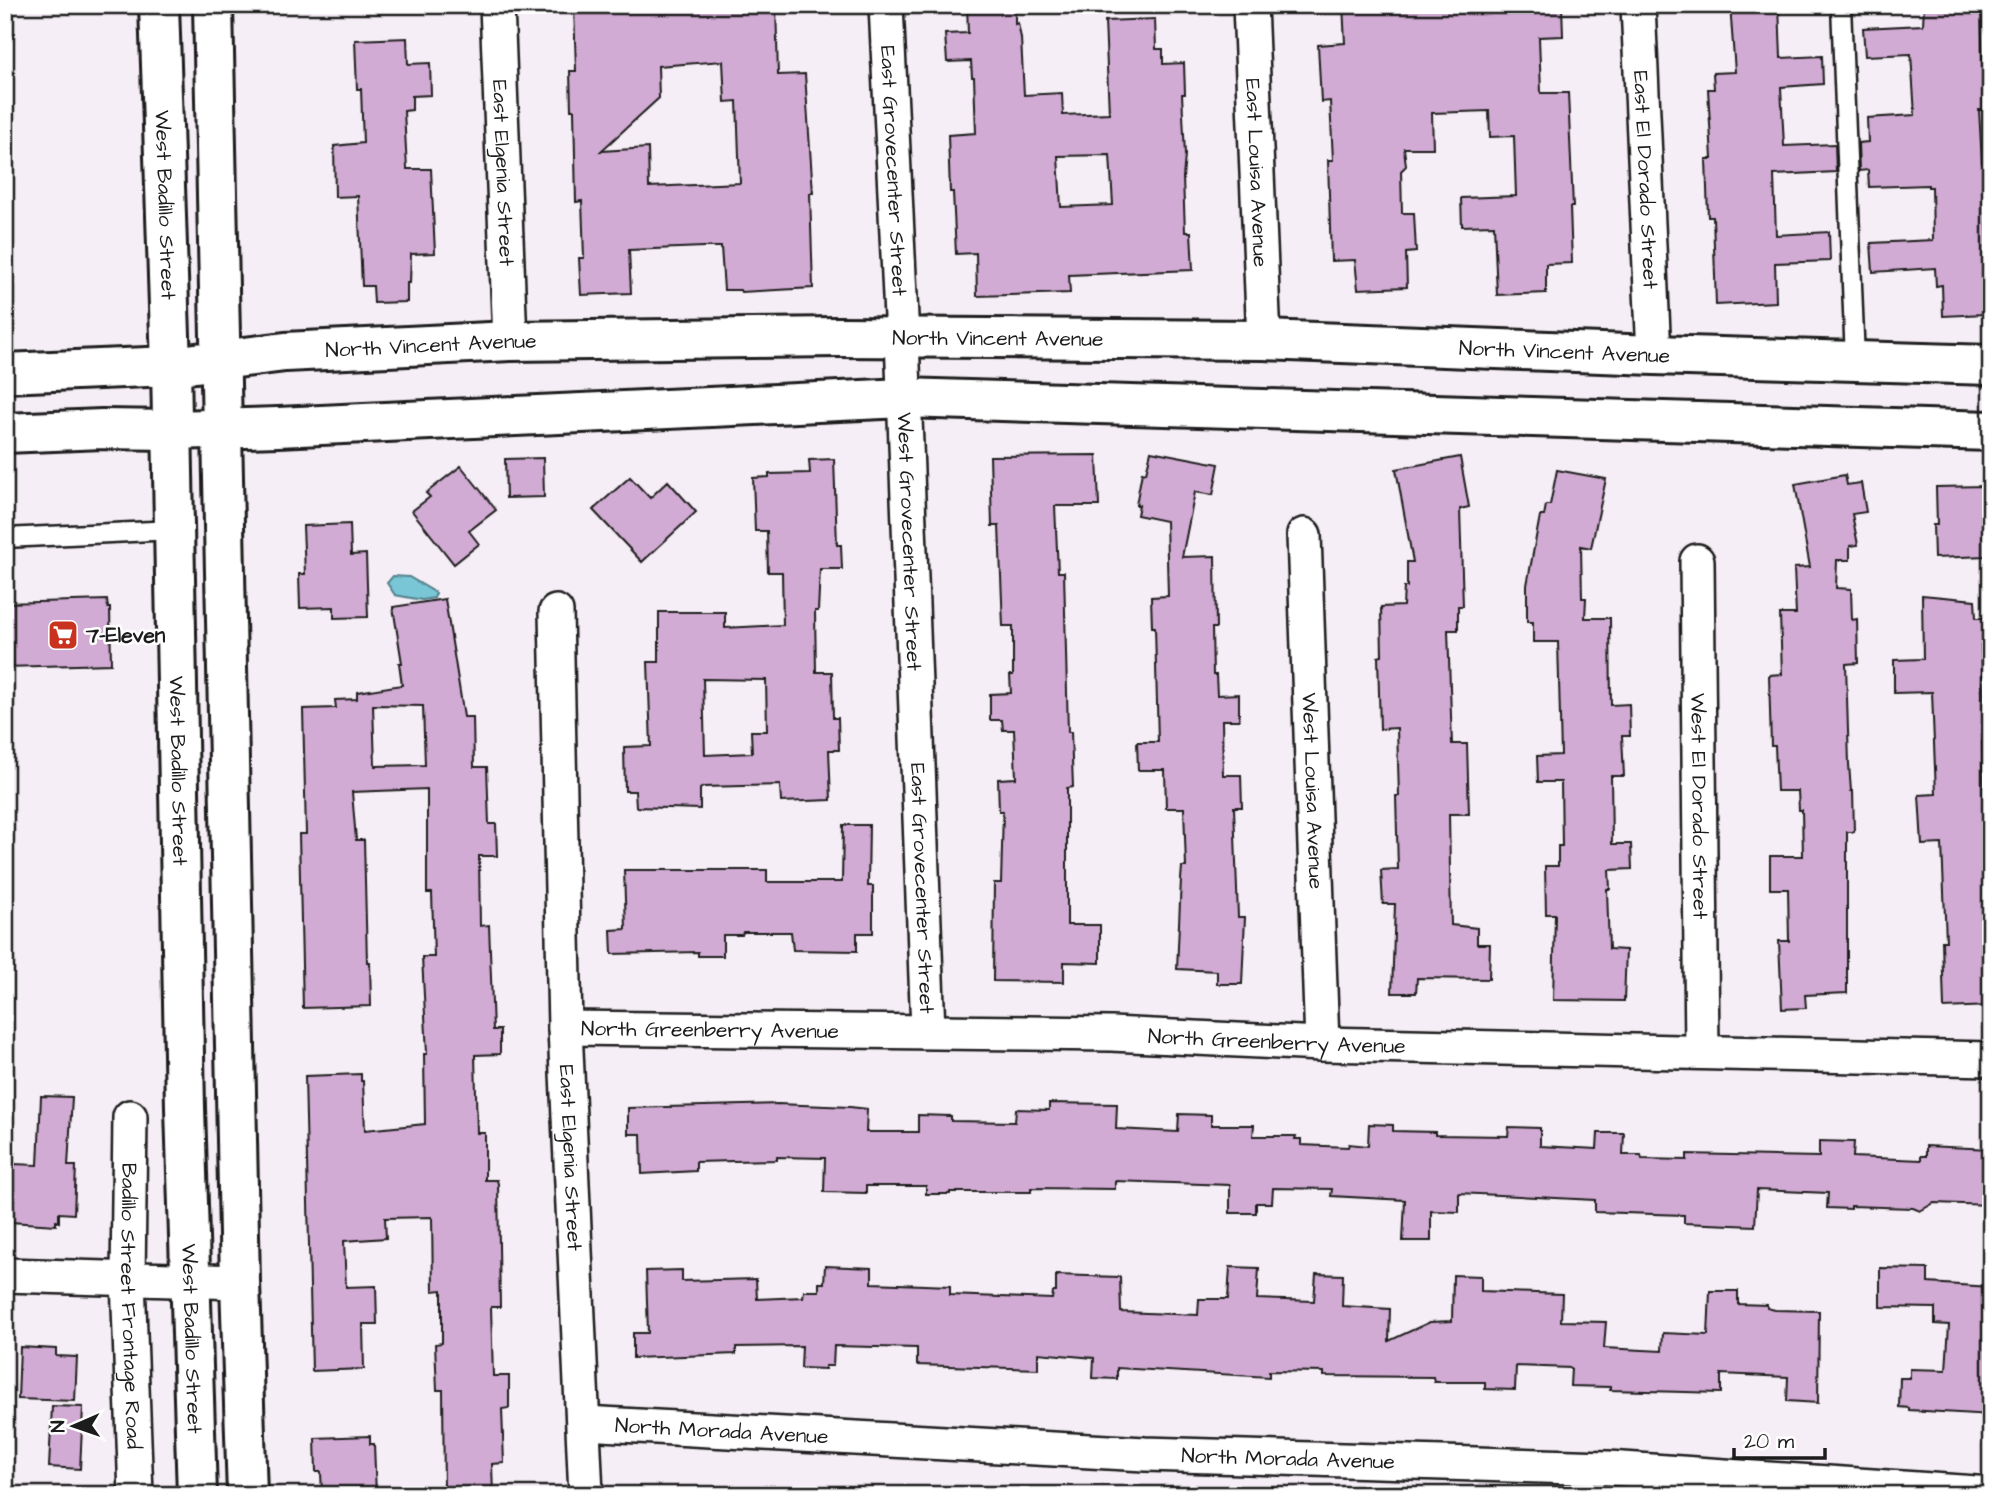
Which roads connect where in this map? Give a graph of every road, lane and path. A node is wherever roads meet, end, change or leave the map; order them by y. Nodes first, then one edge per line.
1 (159, 5) edge
2 (213, 5) edge
3 (497, 5) edge
4 (886, 5) edge
5 (1250, 5) edge
6 (1638, 5) edge
7 (1841, 5) edge
8 (902, 338) junction
9 (1264, 340) junction
10 (510, 341) junction
11 (1654, 355) junction
12 (221, 360) junction
13 (1855, 361) junction
14 (1991, 365) edge
15 (171, 366) junction
16 (5, 373) edge
17 (904, 398) junction
18 (222, 428) junction
19 (172, 430) junction
20 (1991, 431) edge
21 (5, 433) edge
22 (174, 530) junction
23 (1304, 535) dead end
24 (5, 538) edge
25 (1697, 561) dead end
26 (556, 612) dead end
27 (917, 746) joint
28 (565, 1028) junction
29 (928, 1031) junction
30 (1322, 1044) junction
31 (1702, 1052) junction
32 (1991, 1059) edge
33 (130, 1118) dead end
34 (5, 1275) edge
35 (128, 1279) junction
36 (192, 1282) junction
37 (240, 1282) junction
38 (584, 1423) junction
39 (1991, 1494) edge
40 (136, 1495) edge
41 (197, 1495) edge
42 (247, 1495) edge
43 (586, 1495) edge

1 - 15 main road, West Badillo Street
2 - 12 main road
3 - 10 street, East Elgenia Street
4 - 8 street, East Grovecenter Street
5 - 9 street, East Louisa Avenue
6 - 11 street, East El Dorado Street
7 - 13 lane
8 - 9 main road, North Vincent Avenue
8 - 10 main road, North Vincent Avenue
8 - 17 street, West Grovecenter Street
9 - 11 main road, North Vincent Avenue
10 - 12 main road, North Vincent Avenue
11 - 13 main road, North Vincent Avenue
12 - 15 main road, North Vincent Avenue
12 - 18 main road
13 - 14 main road, North Vincent Avenue
15 - 16 main road, North Vincent Avenue
15 - 19 main road, West Badillo Street
17 - 18 main road
17 - 20 main road
17 - 27 street, West Grovecenter Street
18 - 19 main road
18 - 37 main road
19 - 21 main road
19 - 22 main road, West Badillo Street
22 - 24 lane
22 - 36 main road, West Badillo Street
23 - 30 street, West Louisa Avenue
25 - 31 street, West El Dorado Street
26 - 28 street, East Elgenia Street
27 - 29 street, East Grovecenter Street
28 - 29 street, North Greenberry Avenue
28 - 38 street, East Elgenia Street
29 - 30 street, North Greenberry Avenue
30 - 31 street, North Greenberry Avenue
31 - 32 street, North Greenberry Avenue
33 - 35 street, Badillo Street Frontage Road
34 - 35 street
35 - 36 street
35 - 40 street, Badillo Street Frontage Road
36 - 37 street
36 - 41 main road, West Badillo Street
37 - 42 main road
38 - 39 street, North Morada Avenue
38 - 43 street, East Elgenia Street

